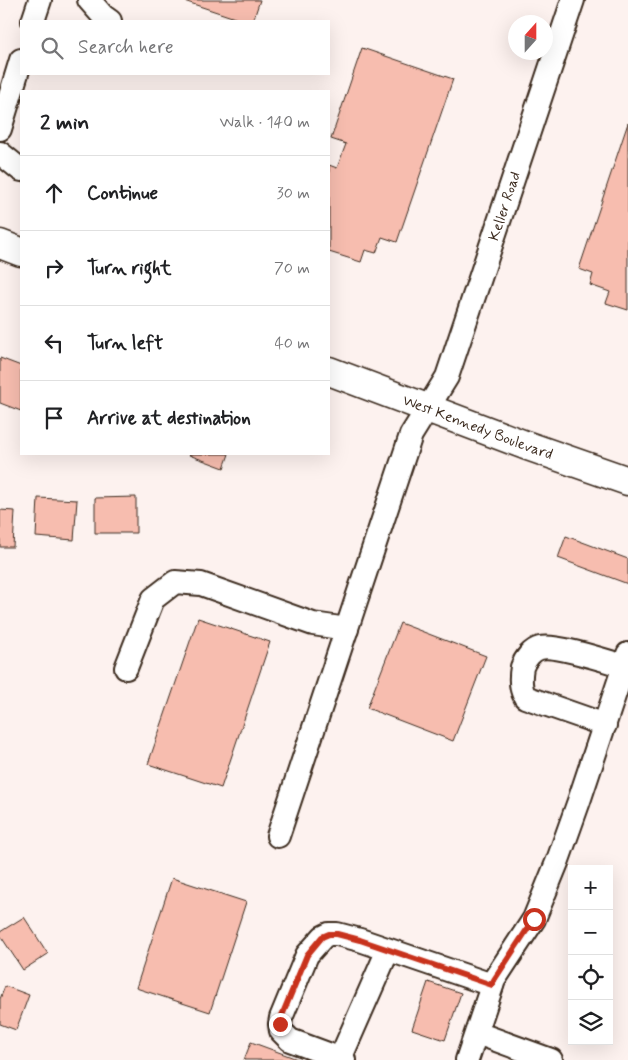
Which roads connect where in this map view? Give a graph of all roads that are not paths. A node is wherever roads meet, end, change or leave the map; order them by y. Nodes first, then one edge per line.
1 (40, 0) edge
2 (89, 0) edge
3 (573, 0) edge
4 (33, 20) edge
5 (109, 20) edge
6 (20, 63) edge
7 (0, 129) edge
8 (0, 153) edge
9 (20, 169) edge
10 (0, 244) edge
11 (20, 252) edge
12 (330, 372) edge
13 (426, 408) junction
14 (628, 482) edge
15 (347, 629) junction
16 (626, 660) edge
17 (126, 668) dead end
18 (605, 725) junction
19 (278, 836) dead end
20 (388, 950) junction
21 (492, 985) junction
22 (477, 1033) junction
23 (342, 1059) edge
24 (467, 1060) edge
25 (551, 1060) edge

1 - 4 street
2 - 5 street
3 - 13 street, Keller Road
6 - 7 street
8 - 9 street
10 - 11 main road
12 - 13 main road, West Kennedy Boulevard
13 - 14 main road, West Kennedy Boulevard
13 - 15 street, Keller Road
15 - 17 street
15 - 19 street, Keller Road
16 - 18 street
16 - 18 street
18 - 21 street
20 - 21 street
20 - 23 street
20 - 23 street
21 - 22 street
22 - 24 street
22 - 25 street

